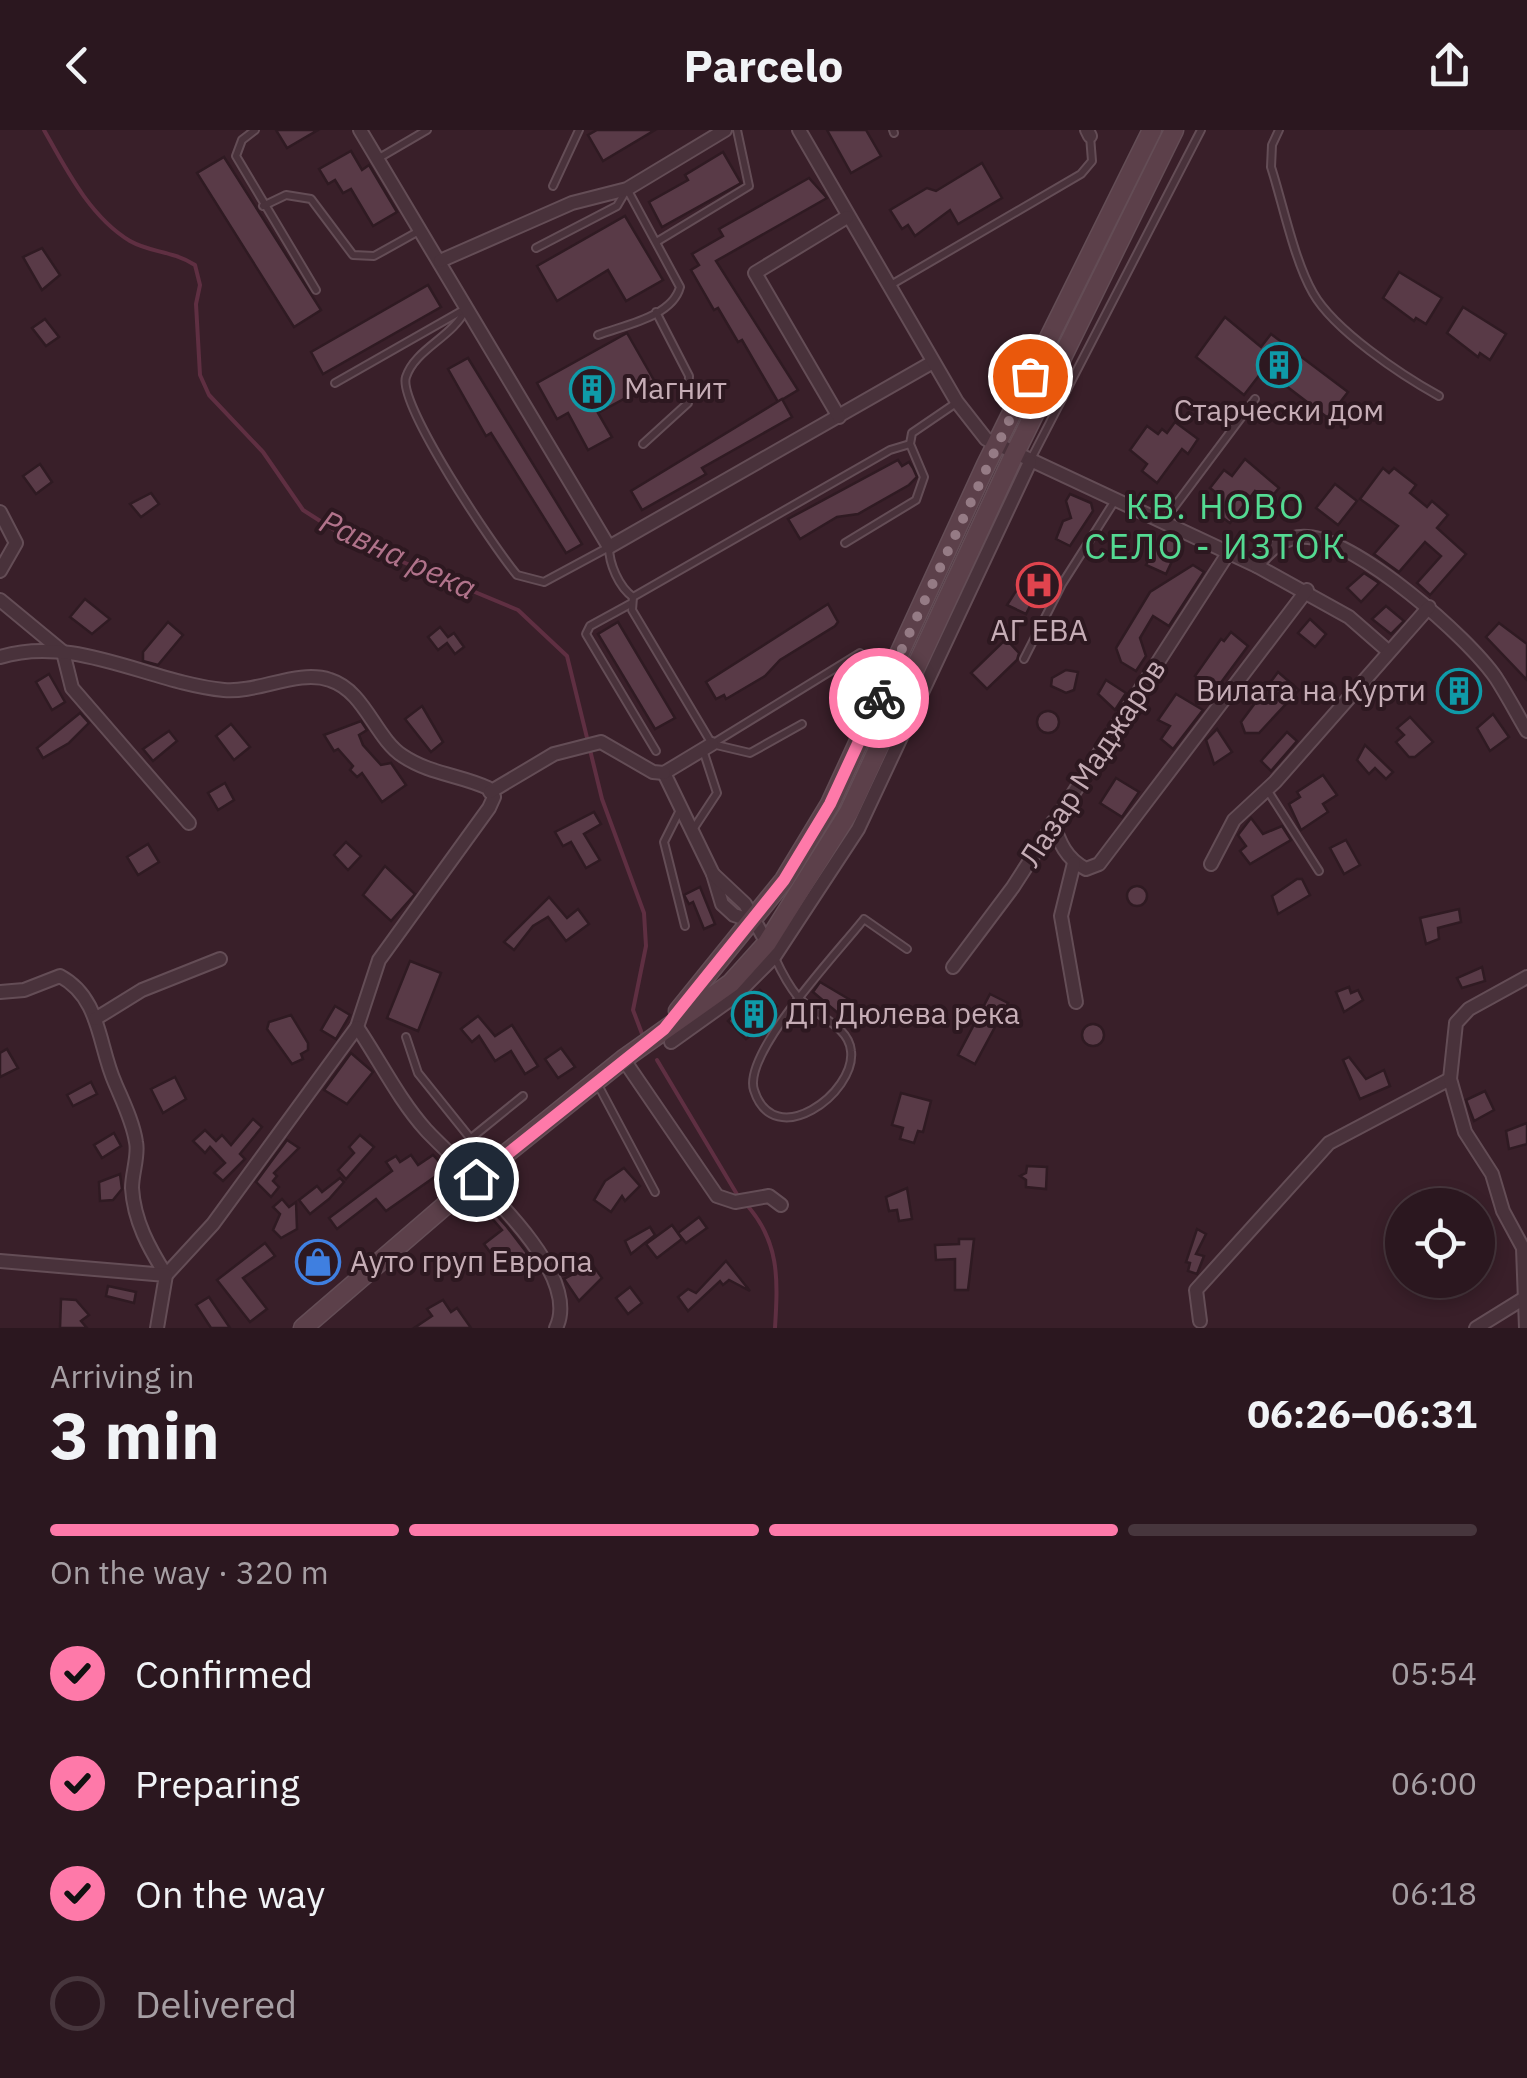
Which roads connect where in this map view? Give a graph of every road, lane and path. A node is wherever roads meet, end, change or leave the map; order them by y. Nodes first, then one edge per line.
1 (255, 130) edge
2 (360, 130) edge
3 (427, 130) edge
4 (580, 130) edge
5 (725, 130) edge
6 (737, 130) edge
7 (799, 130) edge
8 (1152, 130) edge
9 (1174, 130) edge
10 (1200, 130) edge
11 (1279, 130) edge
12 (1088, 133) edge
13 (378, 158) junction
14 (553, 186) dead end
15 (627, 189) junction
16 (263, 206) junction
17 (848, 216) junction
18 (421, 230) junction
19 (658, 242) junction
20 (536, 248) dead end
21 (440, 261) junction
22 (888, 287) junction
23 (316, 290) dead end
24 (466, 308) junction
25 (656, 312) junction
26 (598, 334) dead end
27 (934, 362) junction
28 (336, 383) dead end
29 (1439, 396) dead end
30 (1255, 399) dead end
31 (958, 402) junction
32 (839, 417) junction
33 (642, 444) dead end
34 (910, 444) junction
35 (996, 445) junction
36 (1022, 458) junction
37 (1114, 502) junction
38 (0, 512) edge
39 (1162, 524) junction
40 (845, 543) dead end
41 (609, 547) junction
42 (1227, 555) junction
43 (1257, 566) junction
44 (0, 571) edge
45 (1307, 590) junction
46 (0, 600) edge
47 (632, 600) junction
48 (1429, 606) junction
49 (1388, 650) junction
50 (64, 652) junction
51 (860, 652) dead end
52 (0, 657) edge
53 (1024, 659) dead end
54 (802, 724) dead end
55 (1527, 731) edge
56 (707, 746) junction
57 (656, 751) dead end
58 (664, 772) junction
59 (1266, 788) junction
60 (490, 792) junction
61 (681, 809) junction
62 (189, 822) dead end
63 (1053, 822) junction
64 (692, 831) junction
65 (1074, 863) junction
66 (1211, 864) dead end
67 (1319, 871) dead end
68 (752, 921) junction
69 (685, 926) dead end
70 (907, 949) dead end
71 (771, 950) junction
72 (220, 959) dead end
73 (952, 966) dead end
74 (1527, 977) edge
75 (0, 992) edge
76 (800, 1000) junction
77 (1076, 1002) dead end
78 (95, 1019) junction
79 (358, 1027) junction
80 (668, 1036) junction
81 (406, 1037) dead end
82 (624, 1059) junction
83 (1450, 1079) junction
84 (596, 1082) junction
85 (523, 1096) dead end
86 (470, 1139) junction
87 (492, 1166) junction
88 (476, 1179) junction
89 (656, 1192) dead end
90 (780, 1206) dead end
91 (1521, 1232) edge
92 (0, 1261) edge
93 (166, 1275) junction
94 (1526, 1297) edge
95 (1200, 1321) dead end
96 (560, 1326) edge
97 (157, 1328) edge
98 (303, 1328) edge
99 (1476, 1328) edge
100 (1526, 1328) edge

1 - 16 lane
2 - 13 street
3 - 13 lane
4 - 14 lane
5 - 15 street
6 - 19 lane
7 - 17 street
8 - 35 street
9 - 36 street
10 - 36 lane
11 - 29 lane
12 - 22 lane
13 - 18 street
15 - 19 lane
15 - 20 lane
15 - 21 street
16 - 18 lane
16 - 23 lane
17 - 22 street
17 - 32 street
18 - 21 street
19 - 25 lane
21 - 24 street
22 - 27 street
24 - 28 lane
24 - 41 street
24 - 41 lane
25 - 26 lane
25 - 33 lane
27 - 31 street
27 - 32 street
30 - 39 lane
31 - 34 lane
31 - 35 street
32 - 41 street
34 - 40 lane
34 - 47 lane
35 - 36 street
35 - 68 street
36 - 37 street
36 - 71 street
37 - 39 street
37 - 53 lane
38 - 44 street
39 - 42 street
41 - 47 lane
42 - 43 street
42 - 63 street, Лазар Маджаров
43 - 45 street
43 - 48 street
45 - 49 street
45 - 65 street
46 - 50 street
47 - 56 lane
47 - 57 lane
48 - 49 street
48 - 55 street
49 - 59 street
50 - 52 street
50 - 60 street
50 - 62 street
51 - 56 lane
54 - 56 lane
56 - 58 street
56 - 64 lane
58 - 60 street
58 - 61 street
59 - 66 street
59 - 67 lane
60 - 79 street
61 - 64 street
61 - 69 lane
63 - 65 street
63 - 73 street, Лазар Маджаров
64 - 68 street
65 - 77 street
68 - 71 street
68 - 80 street
70 - 76 lane
71 - 76 lane
71 - 80 street
72 - 78 street
74 - 83 street
75 - 78 street
76 - 76 lane
78 - 93 street
79 - 88 street
79 - 93 street
80 - 82 street
81 - 86 lane
82 - 84 street
82 - 90 street
83 - 91 street
83 - 95 street
84 - 87 street
84 - 89 lane
85 - 86 lane
86 - 87 lane
87 - 88 street
88 - 96 street
88 - 98 street
91 - 94 street
92 - 93 street
93 - 97 street
94 - 99 street
94 - 100 street

